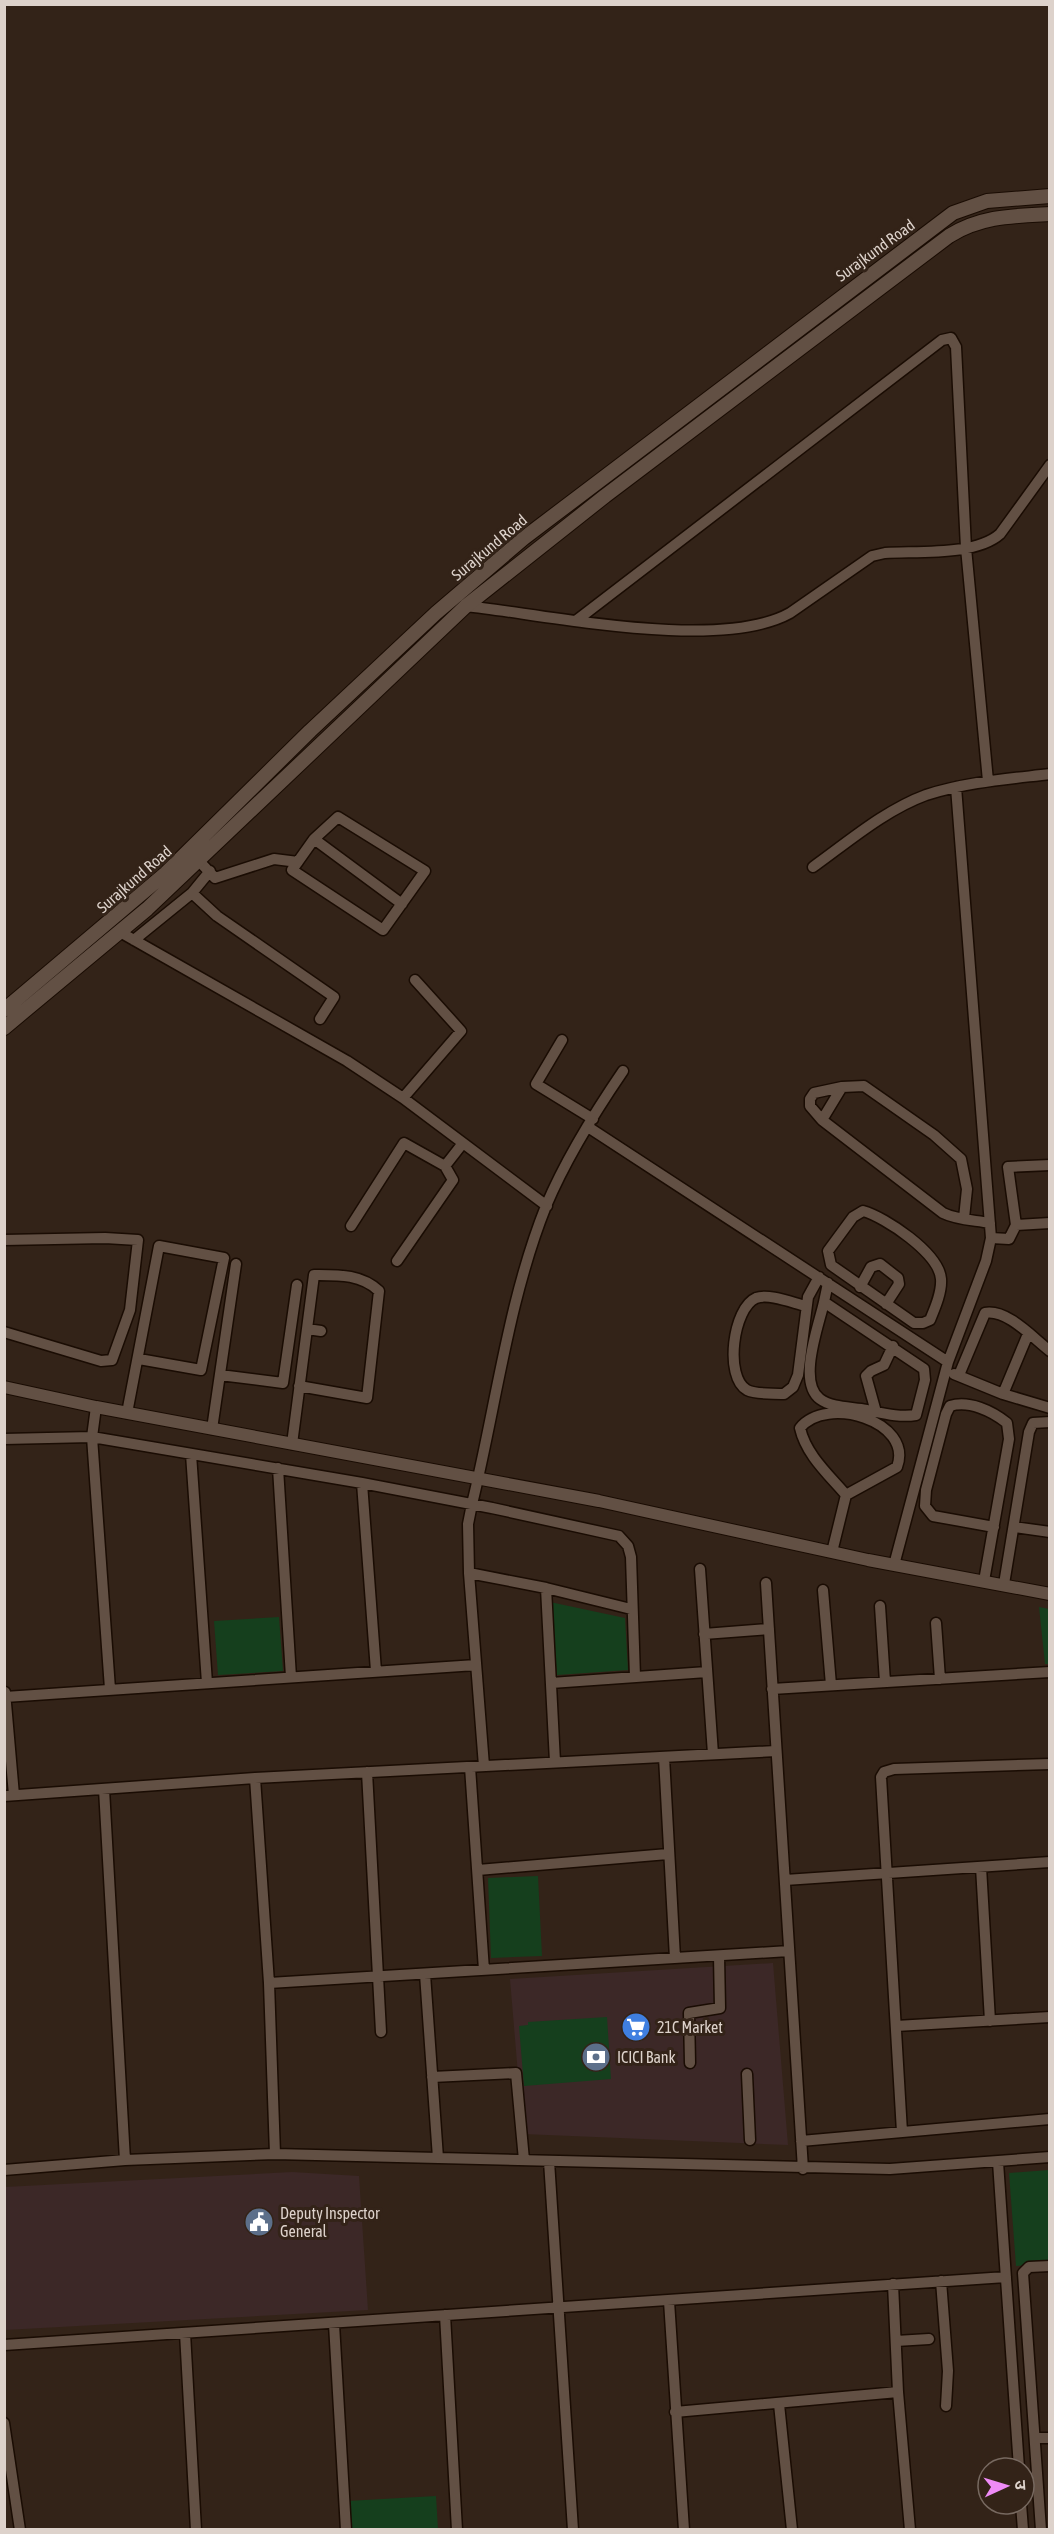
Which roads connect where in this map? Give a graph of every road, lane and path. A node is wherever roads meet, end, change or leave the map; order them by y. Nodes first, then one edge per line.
1 (1050, 196) edge
2 (1050, 214) edge
3 (1050, 465) edge
4 (966, 548) junction
5 (466, 606) junction
6 (577, 620) junction
7 (1050, 774) edge
8 (988, 781) junction
9 (956, 787) junction
10 (315, 839) junction
11 (200, 861) junction
12 (298, 862) junction
13 (813, 867) dead end
14 (210, 871) junction
15 (192, 893) junction
16 (402, 904) junction
17 (120, 932) junction
18 (134, 940) junction
19 (415, 980) dead end
20 (4, 1010) edge
21 (320, 1019) dead end
22 (4, 1028) edge
23 (562, 1040) dead end
24 (623, 1071) dead end
25 (842, 1087) junction
26 (404, 1098) junction
27 (822, 1120) junction
28 (591, 1123) junction
29 (463, 1143) junction
30 (1050, 1164) edge
31 (445, 1166) junction
32 (547, 1206) junction
33 (964, 1218) junction
34 (990, 1223) junction
35 (1050, 1223) edge
36 (351, 1226) dead end
37 (1016, 1226) junction
38 (991, 1238) junction
39 (4, 1240) edge
40 (397, 1261) dead end
41 (236, 1264) dead end
42 (823, 1280) junction
43 (297, 1285) dead end
44 (860, 1287) junction
45 (875, 1297) junction
46 (824, 1302) junction
47 (886, 1304) junction
48 (806, 1306) junction
49 (868, 1309) junction
50 (307, 1329) junction
51 (321, 1331) dead end
52 (4, 1332) edge
53 (1028, 1334) junction
54 (893, 1346) junction
55 (1050, 1350) edge
56 (139, 1359) junction
57 (947, 1366) junction
58 (220, 1375) junction
59 (959, 1376) junction
60 (299, 1386) junction
61 (4, 1387) edge
62 (1003, 1394) junction
63 (96, 1407) junction
64 (1050, 1408) edge
65 (876, 1412) junction
66 (127, 1413) junction
67 (1050, 1422) edge
68 (212, 1430) junction
69 (92, 1437) junction
70 (4, 1439) edge
71 (292, 1444) junction
72 (191, 1454) junction
73 (278, 1468) junction
74 (478, 1478) junction
75 (362, 1483) junction
76 (846, 1496) junction
77 (472, 1504) junction
78 (994, 1527) junction
79 (1014, 1527) junction
80 (1050, 1532) edge
81 (832, 1552) junction
82 (894, 1565) junction
83 (700, 1569) dead end
84 (469, 1573) junction
85 (984, 1581) junction
86 (766, 1583) dead end
87 (1004, 1584) junction
88 (546, 1588) junction
89 (823, 1590) dead end
90 (1050, 1594) edge
91 (880, 1606) dead end
92 (631, 1609) junction
93 (936, 1623) dead end
94 (769, 1629) junction
95 (704, 1634) junction
96 (476, 1665) junction
97 (376, 1671) junction
98 (707, 1672) junction
99 (1050, 1672) edge
100 (291, 1677) junction
101 (635, 1677) junction
102 (940, 1679) junction
103 (885, 1682) junction
104 (207, 1683) junction
105 (551, 1683) junction
106 (831, 1685) junction
107 (110, 1689) junction
108 (772, 1689) junction
109 (4, 1692) edge
110 (5, 1697) edge
111 (776, 1751) junction
112 (712, 1754) junction
113 (664, 1757) junction
114 (555, 1762) junction
115 (1050, 1764) edge
116 (484, 1766) junction
117 (470, 1767) junction
118 (367, 1772) junction
119 (255, 1778) junction
120 (104, 1789) junction
121 (9, 1796) edge
122 (668, 1854) junction
123 (1050, 1862) edge
124 (981, 1867) junction
125 (477, 1870) junction
126 (886, 1874) junction
127 (785, 1880) junction
128 (789, 1951) junction
129 (719, 1956) junction
130 (675, 1958) junction
131 (484, 1970) junction
132 (424, 1974) junction
133 (379, 1977) junction
134 (269, 1983) junction
135 (1050, 2018) edge
136 (990, 2021) junction
137 (896, 2026) junction
138 (381, 2032) dead end
139 (690, 2063) dead end
140 (747, 2074) dead end
141 (432, 2077) junction
142 (1050, 2119) edge
143 (902, 2132) junction
144 (750, 2140) dead end
145 (801, 2141) junction
146 (275, 2154) junction
147 (1050, 2157) edge
148 (438, 2158) junction
149 (125, 2160) junction
150 (524, 2160) junction
151 (549, 2161) junction
152 (998, 2162) junction
153 (803, 2169) junction
154 (4, 2170) edge
155 (1050, 2266) edge
156 (1006, 2277) junction
157 (941, 2281) junction
158 (893, 2284) junction
159 (669, 2301) junction
160 (556, 2307) junction
161 (445, 2315) junction
162 (334, 2324) junction
163 (185, 2333) junction
164 (929, 2339) dead end
165 (896, 2341) junction
166 (4, 2345) edge
167 (898, 2392) junction
168 (779, 2404) junction
169 (945, 2406) dead end
170 (675, 2412) junction
171 (4, 2423) edge
172 (1036, 2438) junction
173 (1050, 2438) edge
174 (1017, 2456) edge
175 (20, 2529) edge
176 (196, 2529) edge
177 (346, 2529) edge
178 (457, 2529) edge
179 (573, 2529) edge
180 (684, 2529) edge
181 (792, 2529) edge
182 (910, 2529) edge
183 (1041, 2529) edge

1 - 20 main road, Surajkund Road
2 - 5 main road, Surajkund Road
3 - 4 street
4 - 6 street
4 - 6 street
4 - 8 street
5 - 6 street
5 - 11 main road, Surajkund Road
7 - 8 street
8 - 9 street
9 - 13 street
9 - 34 street
10 - 12 street
10 - 16 street
10 - 16 street
11 - 14 street
11 - 17 main road, Surajkund Road
12 - 14 street
12 - 16 street
14 - 15 street
15 - 18 street
15 - 21 street
17 - 18 street
17 - 22 main road, Surajkund Road
18 - 26 street
19 - 26 street
23 - 28 street
24 - 28 street
25 - 27 street
25 - 27 street
25 - 33 street
26 - 29 street
27 - 33 street
28 - 32 street
28 - 42 street
29 - 31 street
29 - 32 street
30 - 37 street
31 - 36 street
31 - 40 street
32 - 74 street
33 - 34 street
34 - 38 street
35 - 37 street
37 - 38 street
38 - 57 street
39 - 52 street
41 - 58 street
42 - 46 street
42 - 48 street
42 - 49 street
43 - 58 street
44 - 45 street
44 - 47 street
44 - 47 street
45 - 47 street
45 - 49 street
46 - 54 street
46 - 65 street
48 - 48 street
49 - 57 street
50 - 51 street
50 - 60 street
50 - 60 street
53 - 55 street
53 - 59 street
53 - 62 street
54 - 65 street
54 - 65 street
56 - 56 street
56 - 66 street
57 - 59 street
57 - 82 street
58 - 68 street
59 - 62 street
60 - 71 street
61 - 63 street
62 - 64 street
63 - 66 street
63 - 69 street
66 - 68 street
67 - 79 street
68 - 71 street
69 - 70 street
69 - 72 street
69 - 107 street
71 - 74 street
72 - 73 street
72 - 104 street
73 - 75 street
73 - 100 street
74 - 77 street
74 - 81 street
75 - 77 street
75 - 97 street
76 - 76 street
76 - 81 street
77 - 84 street
77 - 92 street
78 - 78 street
78 - 85 street
79 - 80 street
79 - 87 street
81 - 82 street
82 - 85 street
83 - 95 street
84 - 88 street
84 - 96 street
85 - 87 street
86 - 94 street
87 - 90 street
88 - 92 street
88 - 105 street
89 - 106 street
91 - 103 street
92 - 101 street
93 - 102 street
94 - 95 street
94 - 108 street
95 - 98 street
96 - 97 street
96 - 116 street
97 - 100 street
98 - 101 street
98 - 112 street
99 - 102 street
100 - 104 street
101 - 105 street
102 - 103 street
103 - 106 street
104 - 107 street
105 - 114 street
106 - 108 street
107 - 110 street
108 - 111 street
109 - 110 street
110 - 121 street
111 - 112 street
111 - 127 street
112 - 113 street
113 - 114 street
113 - 122 street
114 - 116 street
115 - 126 street
116 - 117 street
117 - 118 street
117 - 125 street
118 - 119 street
118 - 133 street
119 - 120 street
119 - 134 street
120 - 121 street
120 - 149 street
122 - 125 street
122 - 130 street
123 - 124 street
124 - 126 street
124 - 136 street
125 - 131 street
126 - 127 street
126 - 137 street
127 - 128 street
128 - 129 street
128 - 145 street
129 - 130 street
129 - 139 street
130 - 131 street
131 - 132 street
132 - 133 street
132 - 141 street
133 - 134 street
133 - 138 street
134 - 146 street
135 - 136 street
136 - 137 street
137 - 143 street
140 - 144 street
141 - 148 street
141 - 150 street
142 - 143 street
143 - 145 street
145 - 153 street
146 - 148 street
146 - 149 street
147 - 152 street
148 - 150 street
149 - 154 street
150 - 151 street
151 - 153 street
151 - 160 street
152 - 153 street
152 - 156 street
155 - 172 street
156 - 157 street
156 - 174 street
157 - 158 street
157 - 169 street
158 - 159 street
158 - 165 street
159 - 160 street
159 - 170 street
160 - 161 street
160 - 179 street
161 - 162 street
161 - 178 street
162 - 163 street
162 - 177 street
163 - 166 street
163 - 176 street
164 - 165 street
165 - 167 street
167 - 168 street
167 - 182 street
168 - 170 street
168 - 181 street
170 - 180 street
171 - 175 street
172 - 173 street
172 - 183 street

